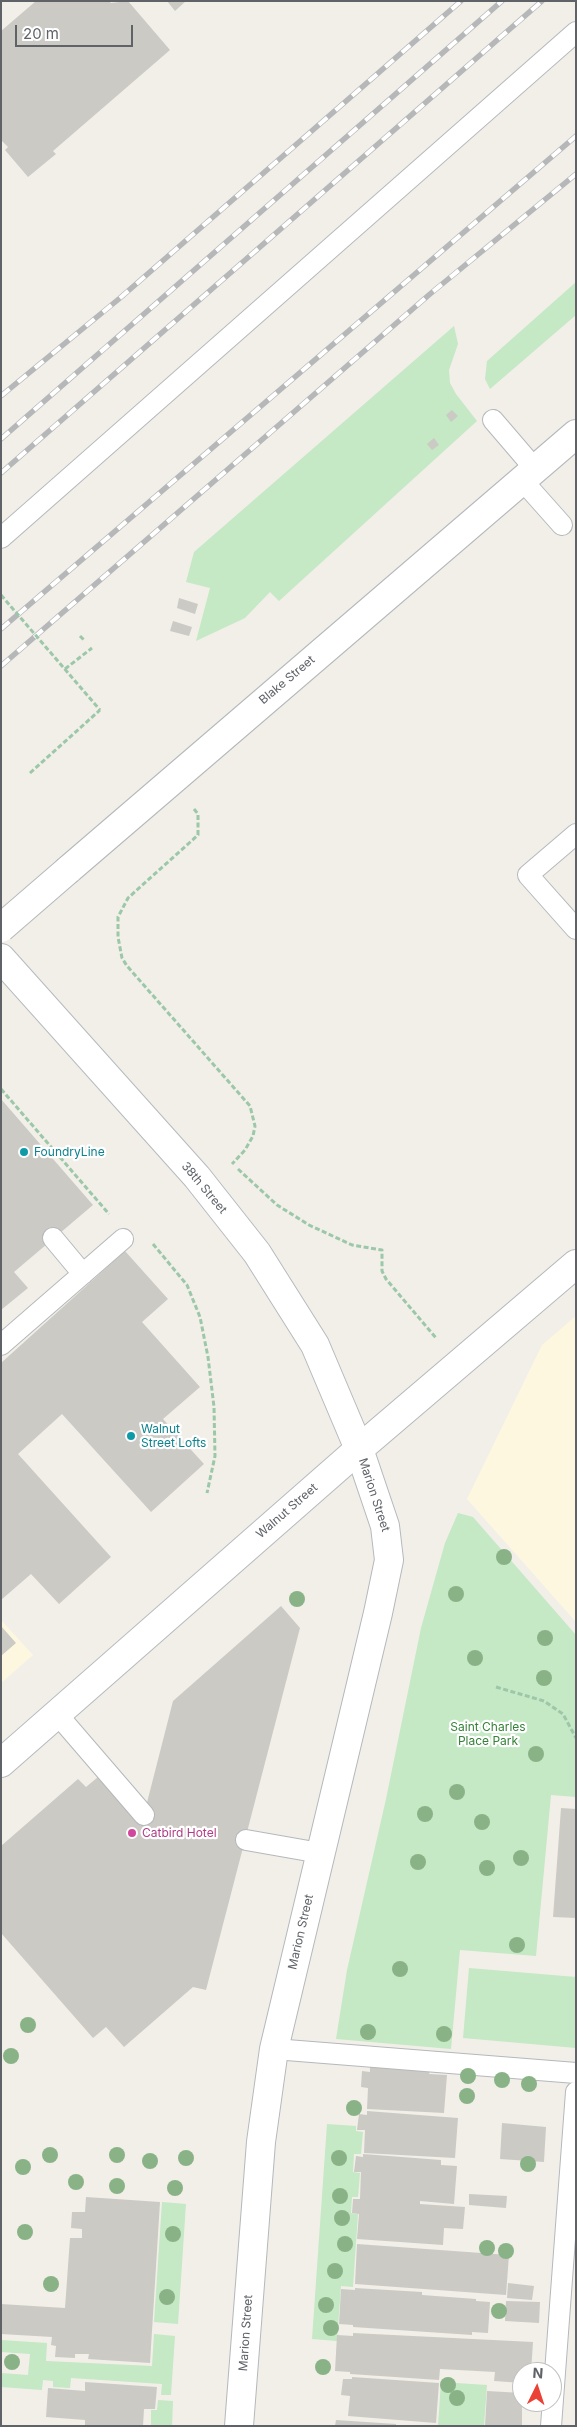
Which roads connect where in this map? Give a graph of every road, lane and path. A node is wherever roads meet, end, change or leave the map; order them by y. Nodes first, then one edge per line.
1 (576, 32) edge
2 (493, 420) dead end
3 (576, 434) edge
4 (529, 474) junction
5 (562, 525) dead end
6 (1, 538) edge
7 (1, 595) edge
8 (80, 636) dead end
9 (85, 641) dead end
10 (92, 648) dead end
11 (66, 669) junction
12 (30, 773) dead end
13 (192, 807) dead end
14 (576, 834) edge
15 (1, 928) edge
16 (576, 929) edge
17 (1, 958) edge
18 (1, 1089) edge
19 (225, 1156) dead end
20 (232, 1164) junction
21 (113, 1219) dead end
22 (53, 1238) dead end
23 (123, 1239) dead end
24 (152, 1242) dead end
25 (576, 1264) edge
26 (83, 1274) junction
27 (420, 1318) dead end
28 (1, 1345) edge
29 (359, 1449) junction
30 (207, 1493) dead end
31 (496, 1687) dead end
32 (57, 1714) junction
33 (576, 1738) edge
34 (1, 1763) edge
35 (144, 1815) dead end
36 (246, 1840) dead end
37 (320, 1853) junction
38 (274, 2049) junction
39 (576, 2073) edge
40 (576, 2092) edge
41 (239, 2426) edge
42 (551, 2426) edge

1 - 6 lane
2 - 4 lane
3 - 4 street, Blake Street
4 - 5 lane
4 - 15 street, Blake Street, bridge
7 - 11 path, bridge
8 - 9 path
10 - 11 path
11 - 12 path, bridge
13 - 20 path
14 - 16 lane
17 - 29 street, 38th Street
18 - 21 path
19 - 20 path
20 - 27 path
22 - 26 lane
23 - 26 lane
24 - 30 path
25 - 29 street, Walnut Street
26 - 28 lane
29 - 32 street, Walnut Street
29 - 37 street, Marion Street
31 - 33 path
32 - 34 street, Walnut Street
32 - 35 lane
36 - 37 lane
37 - 38 street, Marion Street
38 - 39 lane
38 - 41 street, Marion Street
40 - 42 lane

